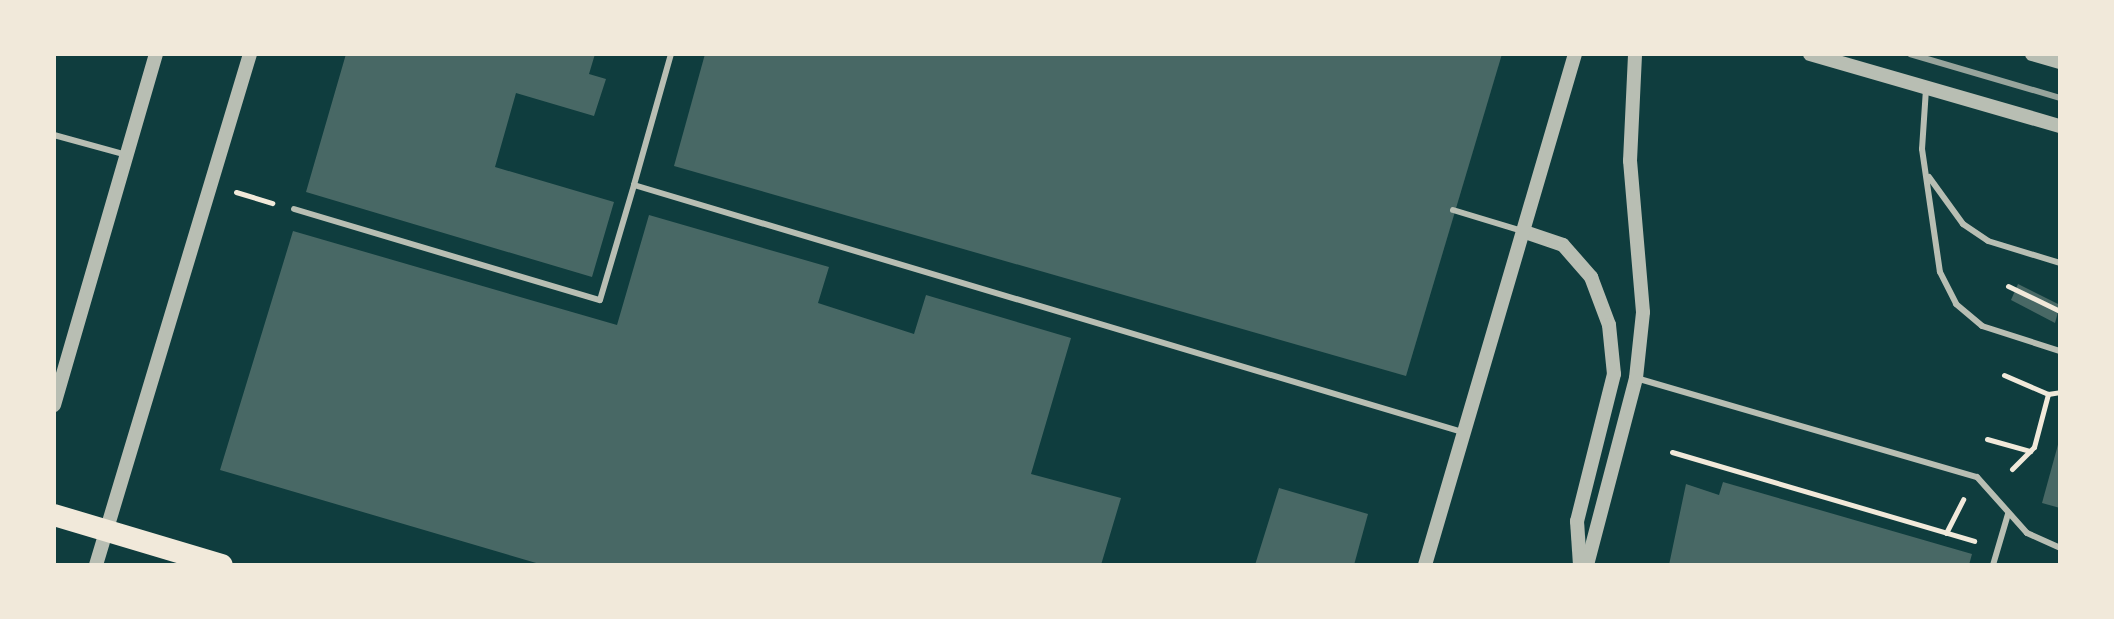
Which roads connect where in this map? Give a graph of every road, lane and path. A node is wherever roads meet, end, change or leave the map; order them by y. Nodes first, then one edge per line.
1 (156, 54) edge
2 (250, 54) edge
3 (671, 54) edge
4 (1575, 54) edge
5 (1635, 54) edge
6 (1810, 54) edge
7 (2032, 54) edge
8 (2060, 62) edge
9 (1926, 87) junction
10 (2060, 126) edge
11 (54, 135) edge
12 (127, 155) junction
13 (1927, 174) junction
14 (212, 185) junction
15 (634, 185) junction
16 (294, 209) joint
17 (1453, 210) dead end
18 (1525, 232) junction
19 (2060, 263) edge
20 (2008, 286) dead end
21 (2060, 311) edge
22 (2060, 351) edge
23 (2004, 375) dead end
24 (1636, 378) junction
25 (2060, 392) edge
26 (2048, 394) junction
27 (54, 405) edge
28 (1463, 432) junction
29 (1987, 439) dead end
30 (2030, 451) junction
31 (1672, 452) dead end
32 (2012, 469) dead end
33 (1967, 496) dead end
34 (2008, 514) junction
35 (54, 515) edge
36 (106, 531) junction
37 (1946, 533) junction
38 (1980, 543) dead end
39 (2060, 548) edge
40 (96, 565) edge
41 (222, 565) edge
42 (1425, 565) edge
43 (1580, 565) edge
44 (1587, 565) edge
45 (1993, 565) edge

1 - 12 street
2 - 14 street
3 - 15 lane
4 - 18 street
5 - 24 street
6 - 9 street
7 - 8 street
9 - 10 street
9 - 13 lane
11 - 12 lane
12 - 27 street
13 - 19 lane
13 - 22 lane
14 - 16 path
14 - 36 street
15 - 16 lane
15 - 28 lane
17 - 18 lane
18 - 28 street
18 - 43 street
20 - 21 path
23 - 26 path
24 - 34 lane
24 - 44 street
25 - 26 path
26 - 30 path
28 - 42 street
29 - 30 path
30 - 32 path
31 - 37 path
33 - 37 path
34 - 39 lane
34 - 45 lane
35 - 36 highway
36 - 40 street
36 - 41 highway
37 - 38 path

